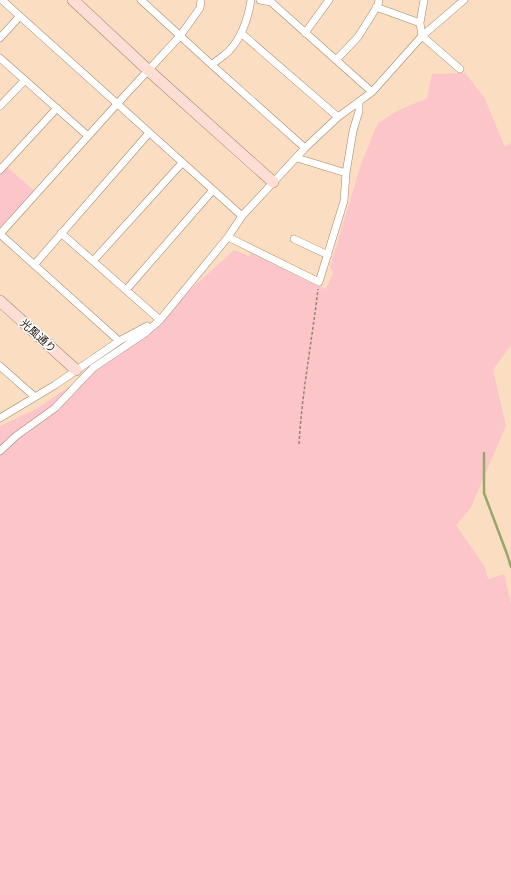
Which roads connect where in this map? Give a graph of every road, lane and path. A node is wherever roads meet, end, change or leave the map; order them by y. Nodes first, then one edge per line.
1 (2, 0) edge
2 (73, 0) edge
3 (201, 0) edge
4 (251, 0) edge
5 (260, 0) edge
6 (329, 0) edge
7 (424, 0) edge
8 (464, 0) edge
9 (144, 1) edge
10 (272, 1) edge
11 (378, 3) edge
12 (20, 16) junction
13 (420, 23) junction
14 (241, 33) junction
15 (305, 33) junction
16 (180, 36) junction
17 (422, 36) junction
18 (0, 38) edge
19 (0, 58) edge
20 (336, 60) junction
21 (212, 65) junction
22 (460, 69) dead end
23 (148, 70) junction
24 (25, 80) junction
25 (372, 92) junction
26 (359, 102) junction
27 (117, 104) junction
28 (0, 106) edge
29 (57, 108) junction
30 (338, 117) junction
31 (149, 133) junction
32 (88, 136) junction
33 (305, 148) junction
34 (296, 158) junction
35 (182, 163) junction
36 (0, 170) edge
37 (346, 173) junction
38 (273, 182) junction
39 (213, 190) junction
40 (242, 216) junction
41 (61, 233) junction
42 (0, 234) edge
43 (228, 237) junction
44 (294, 238) dead end
45 (328, 254) junction
46 (93, 261) junction
47 (34, 265) junction
48 (319, 282) junction
49 (126, 290) junction
50 (0, 301) edge
51 (160, 320) junction
52 (119, 341) junction
53 (0, 366) edge
54 (76, 370) junction
55 (35, 397) junction
56 (0, 418) edge
57 (299, 444) dead end
58 (0, 451) edge

1 - 12 street
2 - 23 street
3 - 16 street
4 - 14 street
5 - 10 street
6 - 15 street
7 - 13 street
8 - 17 street
9 - 16 street
10 - 15 street
11 - 13 street
11 - 20 street
12 - 18 street
12 - 27 street
13 - 17 street
14 - 21 street
14 - 30 street
15 - 20 street
16 - 21 street
16 - 23 street
17 - 22 street
17 - 25 street
19 - 24 street
20 - 25 street
21 - 33 street
23 - 27 street
23 - 38 street
24 - 28 street
24 - 29 street
25 - 26 street
26 - 30 street
26 - 37 street
27 - 31 street
27 - 32 street
29 - 32 street
29 - 36 street
30 - 33 street
31 - 35 street
31 - 41 street
32 - 42 street
33 - 34 street
34 - 37 street
34 - 38 street
35 - 39 street
35 - 46 street
37 - 45 street
38 - 40 street
39 - 40 street
39 - 49 street
40 - 43 street
41 - 46 street
41 - 47 street
42 - 47 street
43 - 48 street
43 - 51 street
44 - 45 street
45 - 48 street
46 - 49 street
47 - 52 street
48 - 57 path
49 - 51 street
50 - 54 street, 光風通り
51 - 52 street
51 - 58 street
52 - 54 street
53 - 55 street
54 - 55 street
55 - 56 street

